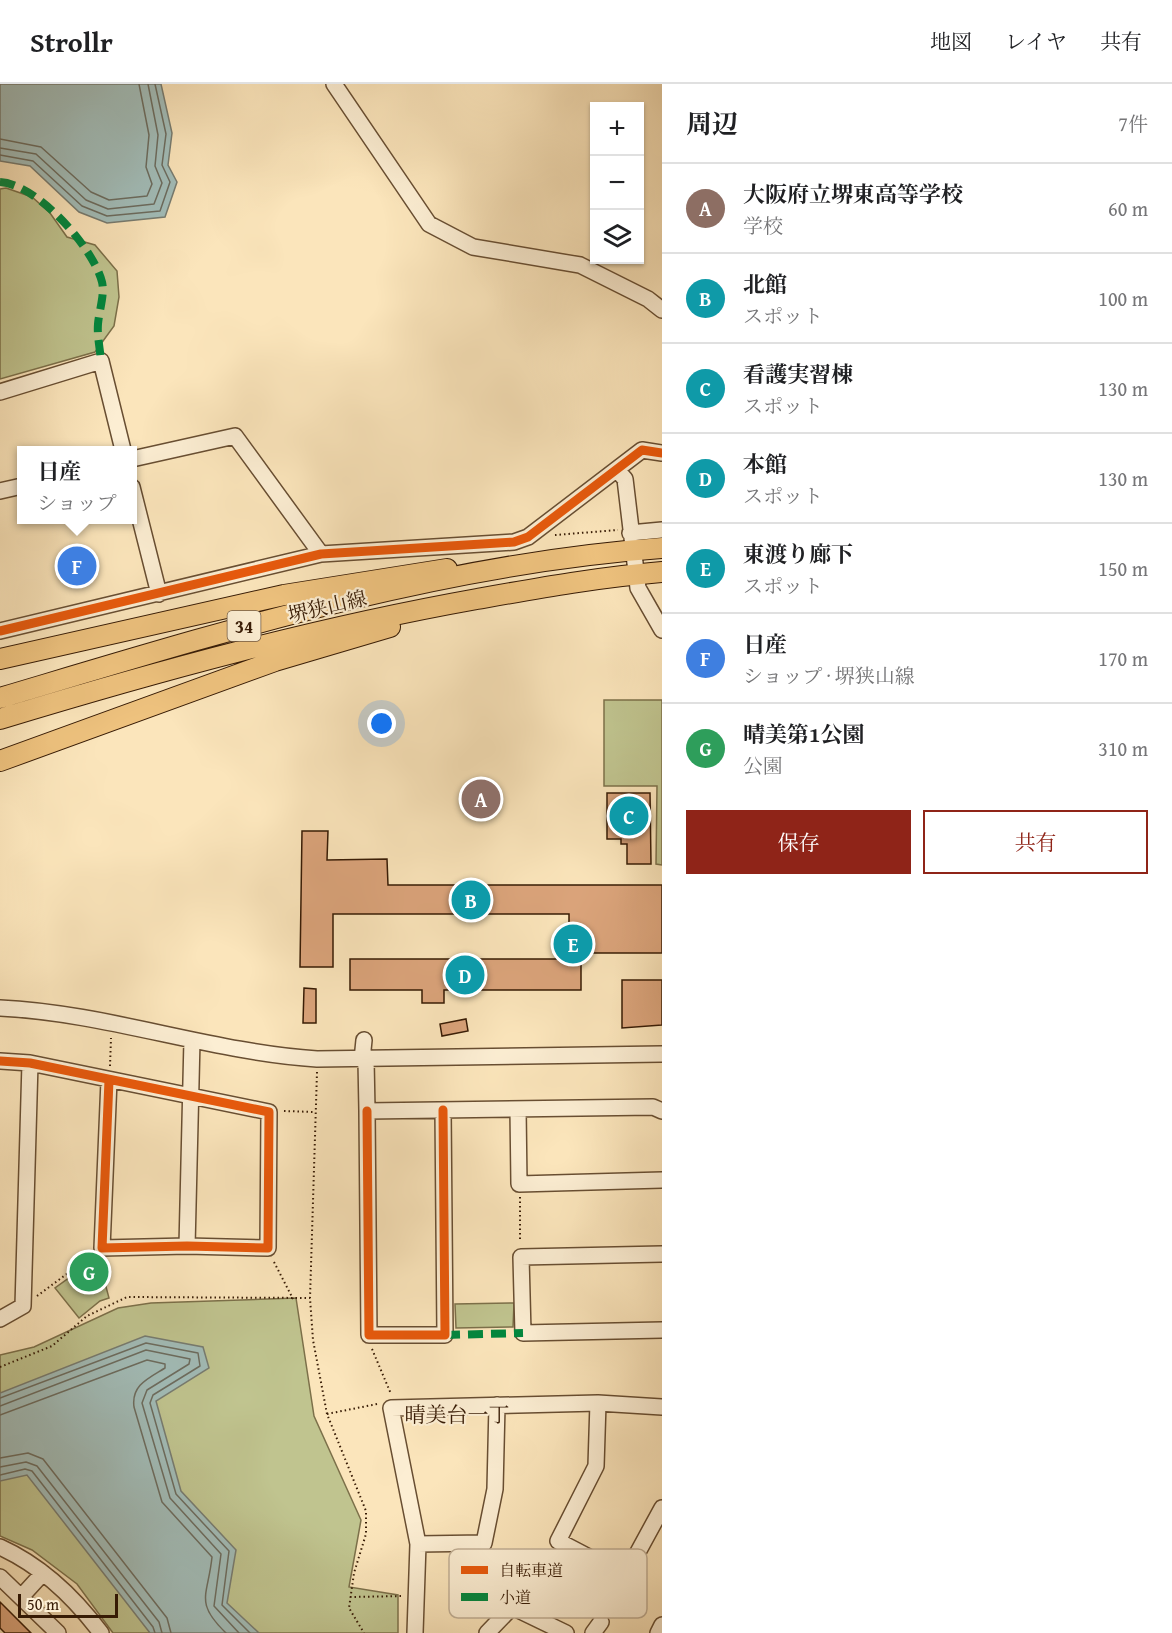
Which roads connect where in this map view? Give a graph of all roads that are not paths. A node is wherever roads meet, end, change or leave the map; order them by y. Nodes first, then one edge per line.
1 (334, 84) edge
2 (662, 310) edge
3 (0, 392) edge
4 (122, 446) edge
5 (662, 453) edge
6 (137, 458) edge
7 (617, 470) junction
8 (17, 487) edge
9 (0, 491) edge
10 (137, 507) edge
11 (662, 530) edge
12 (628, 537) junction
13 (662, 548) edge
14 (321, 555) junction
15 (492, 571) junction
16 (662, 572) edge
17 (635, 574) junction
18 (159, 594) junction
19 (490, 597) junction
20 (662, 630) edge
21 (0, 631) edge
22 (0, 659) edge
23 (0, 698) edge
24 (0, 719) edge
25 (0, 760) edge
26 (0, 1008) edge
27 (192, 1040) junction
28 (364, 1040) dead end
29 (662, 1054) edge
30 (364, 1060) junction
31 (0, 1061) edge
32 (30, 1063) junction
33 (110, 1080) junction
34 (190, 1096) junction
35 (518, 1109) junction
36 (443, 1110) junction
37 (367, 1111) junction
38 (662, 1111) edge
39 (662, 1180) edge
40 (187, 1246) junction
41 (662, 1254) edge
42 (0, 1318) edge
43 (662, 1330) edge
44 (598, 1403) junction
45 (497, 1405) junction
46 (662, 1407) edge
47 (662, 1508) edge
48 (418, 1544) junction
49 (0, 1547) edge
50 (573, 1549) edge
51 (640, 1549) edge
52 (43, 1573) junction
53 (0, 1576) edge
54 (22, 1596) junction
55 (501, 1618) edge
56 (535, 1618) edge
57 (662, 1624) edge
58 (58, 1633) edge
59 (101, 1633) edge
60 (415, 1633) edge
61 (487, 1633) edge
62 (566, 1633) edge
63 (658, 1633) edge

1 - 2 street
3 - 4 street
5 - 7 street
6 - 14 street
7 - 12 street
7 - 14 street
8 - 9 street
10 - 18 street
11 - 12 street
12 - 13 main road, 堺狭山線 / 34
12 - 15 main road, 堺狭山線 / 34
12 - 17 street
14 - 18 street
15 - 22 main road
15 - 23 main road, 堺狭山線 / 34
16 - 17 main road, 堺狭山線 / 34
17 - 19 main road, 堺狭山線 / 34
17 - 20 street
18 - 21 street
19 - 24 main road, 堺狭山線 / 34
19 - 25 main road
26 - 27 street
27 - 30 street
27 - 34 street
28 - 30 street
29 - 30 street
30 - 37 street
31 - 32 street
32 - 33 street
32 - 42 street
33 - 34 street
33 - 40 street
34 - 40 street
34 - 40 street
35 - 36 street
35 - 38 street
35 - 39 street
36 - 37 street
36 - 37 street
41 - 43 street
44 - 45 street
44 - 46 street
44 - 50 street
45 - 48 street
45 - 48 street
47 - 51 street
48 - 60 street
49 - 52 street
52 - 54 street
52 - 59 street
53 - 54 street
54 - 58 street
55 - 61 street
56 - 62 street
57 - 63 street

